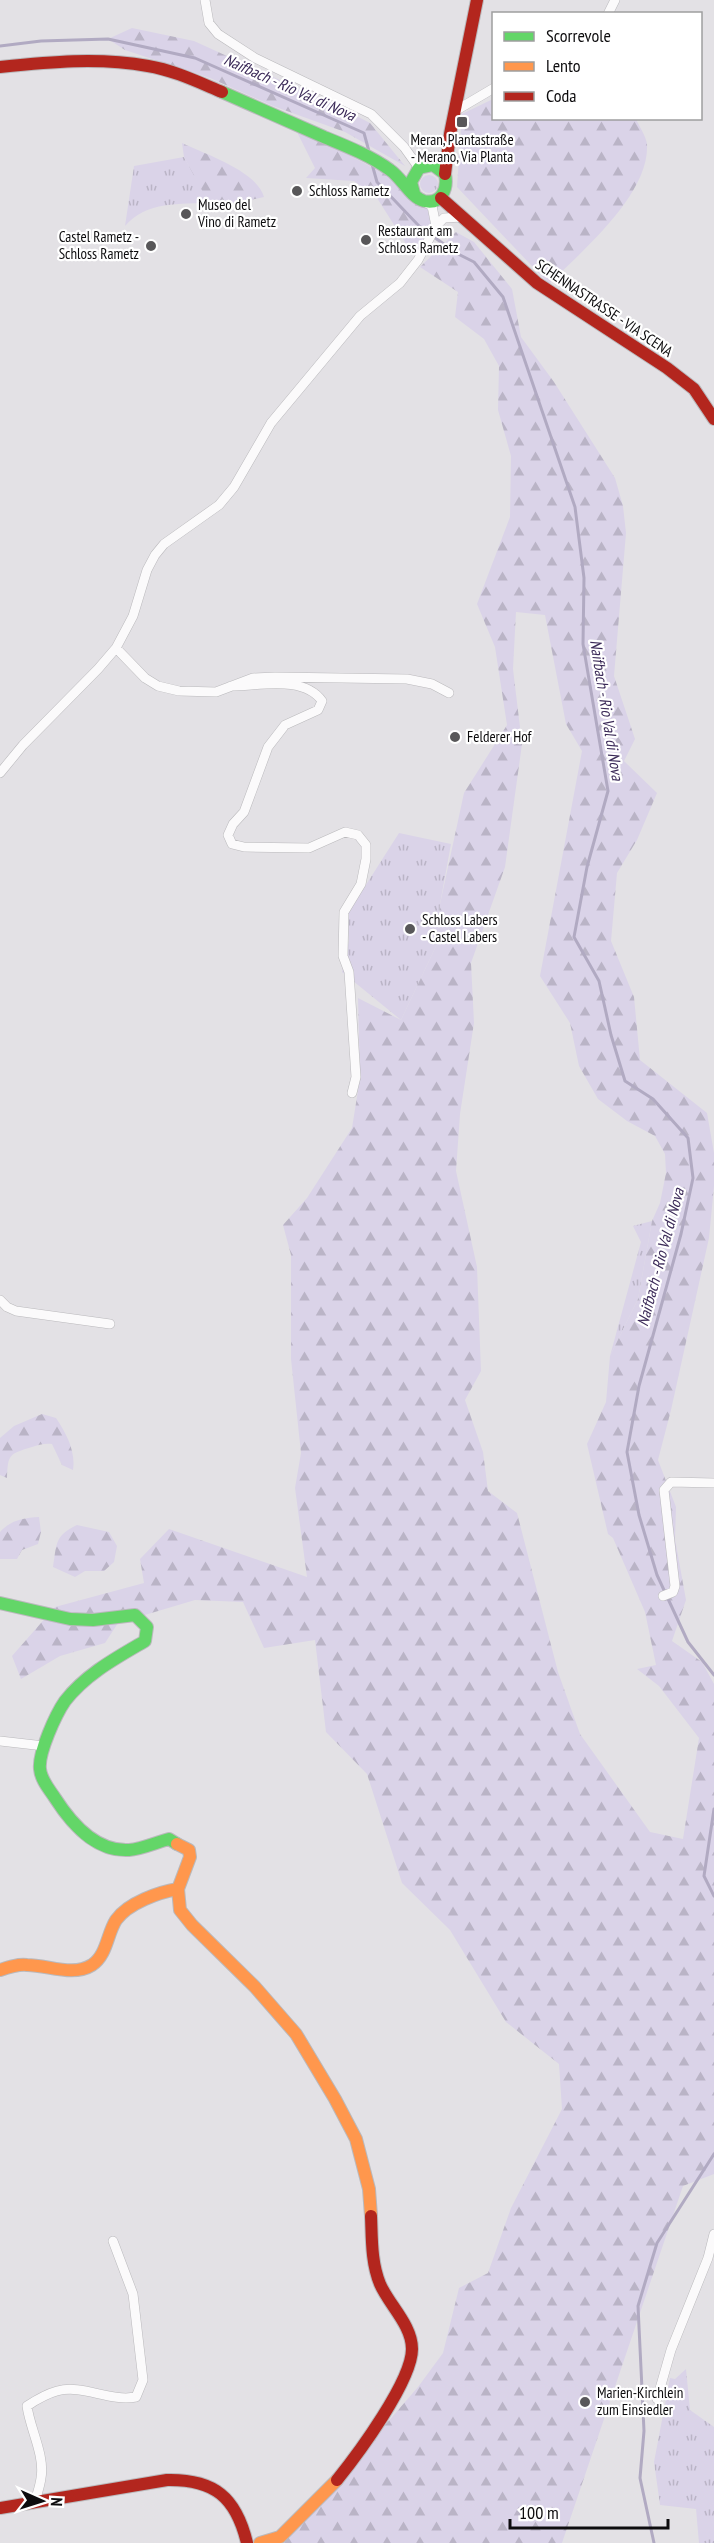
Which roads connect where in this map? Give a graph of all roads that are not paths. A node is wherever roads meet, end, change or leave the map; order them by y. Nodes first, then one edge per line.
1 (205, 0) edge
2 (477, 0) edge
3 (0, 67) edge
4 (492, 89) edge
5 (455, 111) junction
6 (450, 134) junction
7 (388, 168) junction
8 (421, 168) junction
9 (447, 180) junction
10 (418, 197) junction
11 (441, 198) junction
12 (444, 218) junction
13 (468, 221) junction
14 (436, 226) junction
15 (714, 419) edge
16 (116, 648) junction
17 (231, 686) junction
18 (449, 693) dead end
19 (0, 773) edge
20 (352, 1093) dead end
21 (0, 1300) edge
22 (110, 1324) dead end
23 (714, 1483) edge
24 (667, 1595) dead end
25 (0, 1603) edge
26 (0, 1741) edge
27 (44, 1746) junction
28 (178, 1889) junction
29 (0, 1970) edge
30 (714, 2234) edge
31 (113, 2241) dead end
32 (657, 2399) dead end
33 (35, 2502) junction
34 (0, 2508) edge
35 (248, 2543) edge
36 (260, 2543) edge

1 - 8 street
2 - 5 street
3 - 7 street
4 - 5 street
5 - 6 street
6 - 8 street
6 - 9 street
7 - 8 street
7 - 10 street
8 - 9 street
8 - 10 street
9 - 11 street
9 - 13 street, SCHENNASTRASSE - VIA SCENA
10 - 11 street
10 - 14 street
11 - 12 street
11 - 13 street, SCHENNASTRASSE - VIA SCENA
12 - 13 street
12 - 14 street
13 - 15 street, SCHENNASTRASSE - VIA SCENA
14 - 16 street
16 - 17 street
16 - 19 street
17 - 18 street
17 - 20 street
21 - 22 street
23 - 24 street
25 - 27 street
26 - 27 street
27 - 28 street
28 - 29 street
28 - 36 street
30 - 32 street
31 - 33 street
33 - 34 street
33 - 35 street

